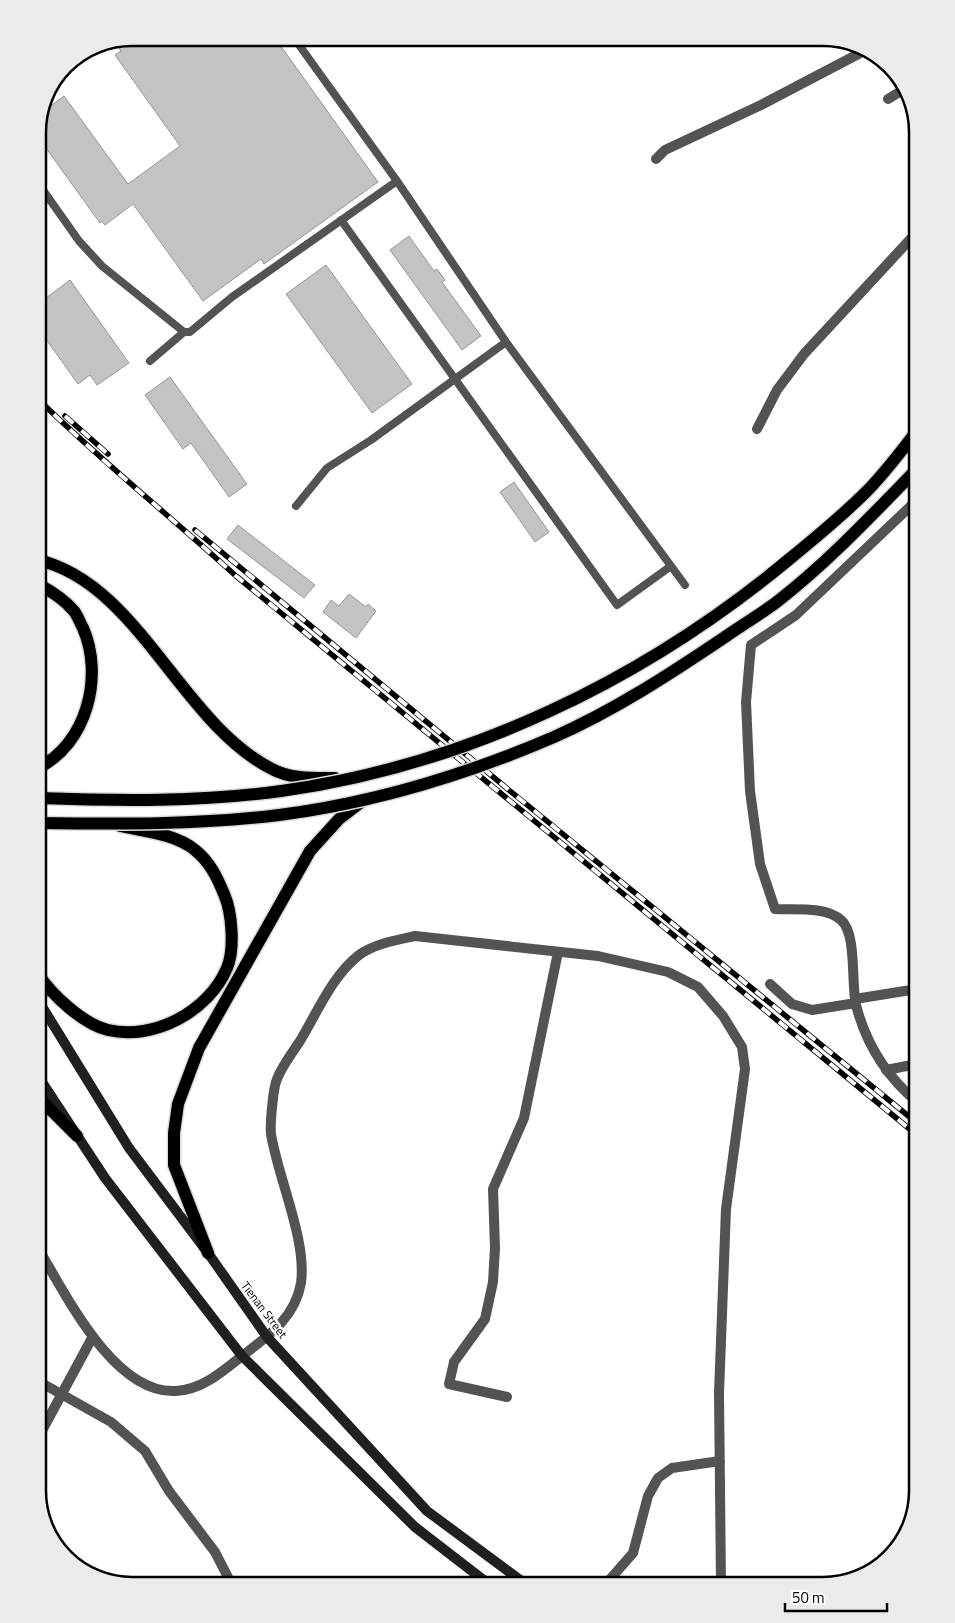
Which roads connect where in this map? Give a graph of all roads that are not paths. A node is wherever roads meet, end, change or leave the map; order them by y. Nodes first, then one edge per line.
1 (300, 46) edge
2 (858, 54) edge
3 (899, 92) edge
4 (888, 99) dead end
5 (656, 159) dead end
6 (396, 181) junction
7 (46, 195) edge
8 (341, 220) junction
9 (909, 242) edge
10 (184, 332) junction
11 (506, 342) junction
12 (150, 362) dead end
13 (455, 379) junction
14 (758, 429) dead end
15 (909, 442) edge
16 (909, 477) edge
17 (296, 506) dead end
18 (909, 508) edge
19 (46, 562) edge
20 (671, 566) junction
21 (685, 585) dead end
22 (46, 588) edge
23 (46, 764) edge
24 (342, 779) junction
25 (46, 798) edge
26 (365, 799) junction
27 (46, 823) edge
28 (110, 824) junction
29 (558, 952) junction
30 (770, 984) dead end
31 (46, 986) edge
32 (909, 991) edge
33 (855, 1001) junction
34 (46, 1013) edge
35 (909, 1066) edge
36 (886, 1070) junction
37 (46, 1088) edge
38 (909, 1093) edge
39 (46, 1105) edge
40 (77, 1136) junction
41 (208, 1253) junction
42 (46, 1261) edge
43 (267, 1337) junction
44 (92, 1338) junction
45 (242, 1356) junction
46 (46, 1386) edge
47 (60, 1394) junction
48 (507, 1397) dead end
49 (46, 1422) edge
50 (720, 1461) junction
51 (228, 1577) edge
52 (480, 1577) edge
53 (516, 1577) edge
54 (612, 1577) edge
55 (721, 1577) edge

1 - 6 lane
2 - 5 street
3 - 4 street
6 - 8 lane
6 - 11 lane
7 - 10 lane
8 - 10 lane
8 - 13 lane
9 - 14 street
10 - 12 lane
11 - 13 lane
11 - 20 lane
13 - 17 lane
13 - 20 lane
15 - 24 main road, bridge
16 - 26 main road, bridge
18 - 33 street
19 - 24 main road
20 - 21 lane
22 - 23 main road
24 - 25 main road, bridge
26 - 28 main road, bridge
26 - 41 main road
27 - 28 main road, bridge
28 - 31 main road, bridge
29 - 43 street
29 - 48 street
29 - 50 street
30 - 33 street
32 - 33 street
33 - 36 street
34 - 41 main road, Tienan Street
35 - 36 street
36 - 38 street
37 - 40 main road
39 - 40 main road
40 - 45 main road
41 - 43 main road, Tienan Street
42 - 44 street
43 - 45 street
43 - 53 main road, Tienan Street
44 - 45 street
44 - 47 street
45 - 52 main road
46 - 47 street
47 - 49 street
47 - 51 street
50 - 54 street
50 - 55 street

